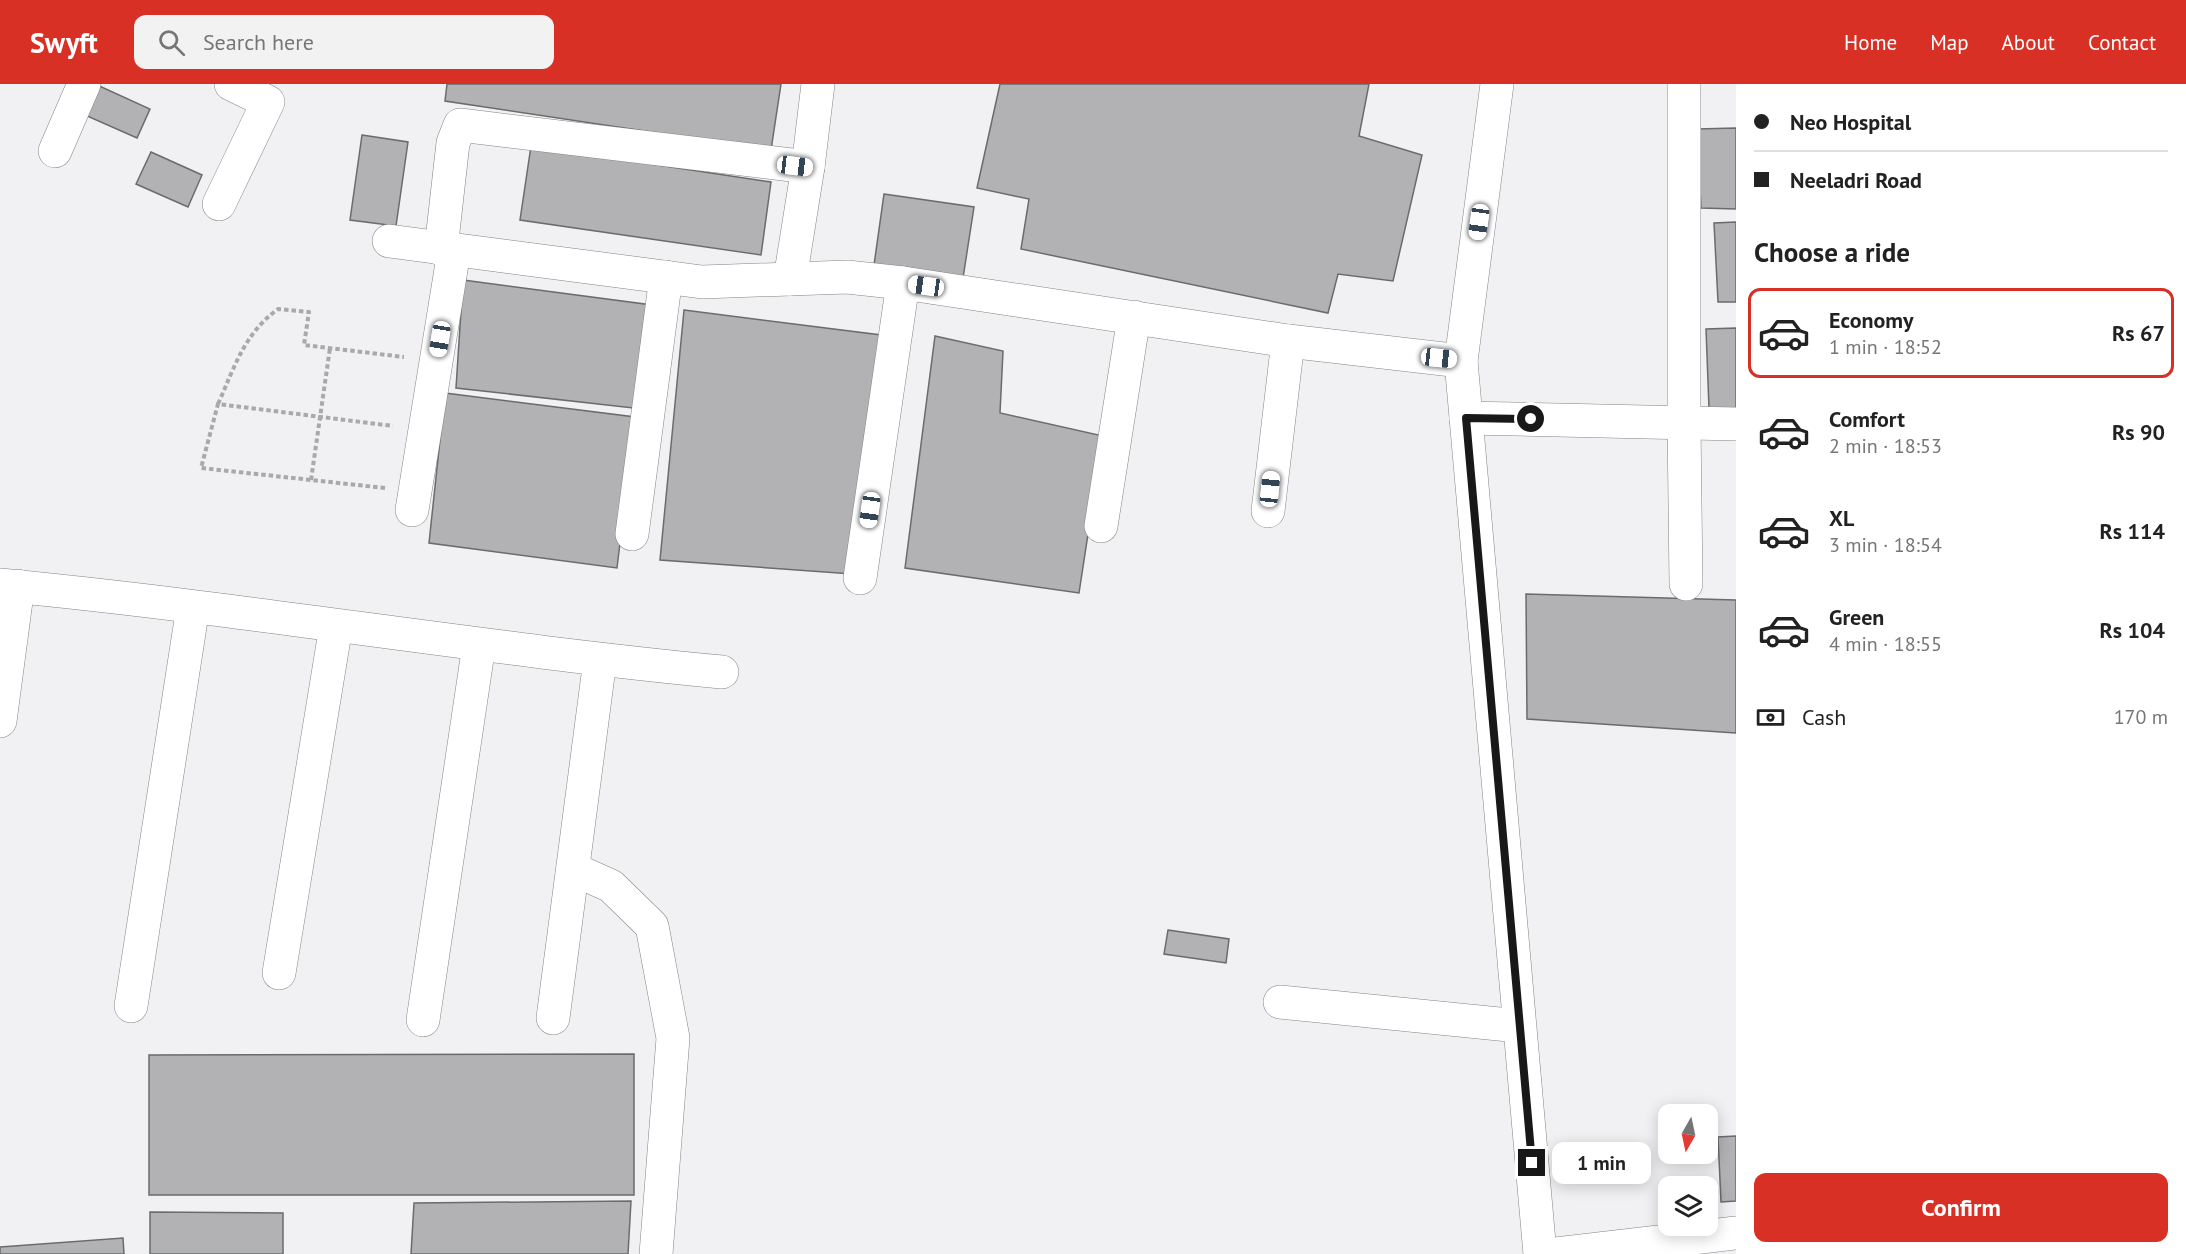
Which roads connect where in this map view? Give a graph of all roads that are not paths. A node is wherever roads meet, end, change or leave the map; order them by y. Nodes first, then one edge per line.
1 (84, 84) edge
2 (818, 84) edge
3 (1497, 84) edge
4 (1684, 84) edge
5 (244, 87) edge
6 (55, 151) dead end
7 (807, 167) junction
8 (219, 204) dead end
9 (389, 241) dead end
10 (448, 250) junction
11 (666, 277) junction
12 (790, 279) junction
13 (903, 283) junction
14 (1134, 317) junction
15 (1288, 341) junction
16 (1461, 361) junction
17 (1466, 418) junction
18 (1684, 423) junction
19 (1736, 424) edge
20 (402, 499) road end
21 (1268, 511) dead end
22 (1101, 526) dead end
23 (632, 534) dead end
24 (860, 578) dead end
25 (1686, 584) dead end
26 (9, 585) edge
27 (193, 607) junction
28 (336, 626) junction
29 (479, 645) junction
30 (600, 660) junction
31 (722, 672) dead end
32 (0, 721) edge
33 (573, 869) junction
34 (279, 973) dead end
35 (1280, 1002) dead end
36 (131, 1006) dead end
37 (553, 1018) dead end
38 (423, 1020) dead end
39 (1519, 1026) junction
40 (1736, 1233) edge
41 (656, 1254) edge
42 (1540, 1254) edge
43 (1556, 1254) edge

1 - 6 street
2 - 7 street
3 - 16 street
4 - 18 street
5 - 8 street
7 - 10 street
7 - 12 street
9 - 10 street
10 - 11 street
10 - 20 street
11 - 12 street
11 - 23 street
12 - 13 street
13 - 14 street
13 - 24 street
14 - 15 street
14 - 22 street
15 - 16 street
15 - 21 street
16 - 17 street
17 - 18 street
17 - 39 street
18 - 19 street
18 - 25 street
26 - 27 street
26 - 32 street
27 - 28 street
27 - 36 street
28 - 29 street
28 - 34 street
29 - 30 street
29 - 38 street
30 - 31 street
30 - 33 street
33 - 37 street
33 - 41 street
35 - 39 street
39 - 42 street
40 - 43 street

